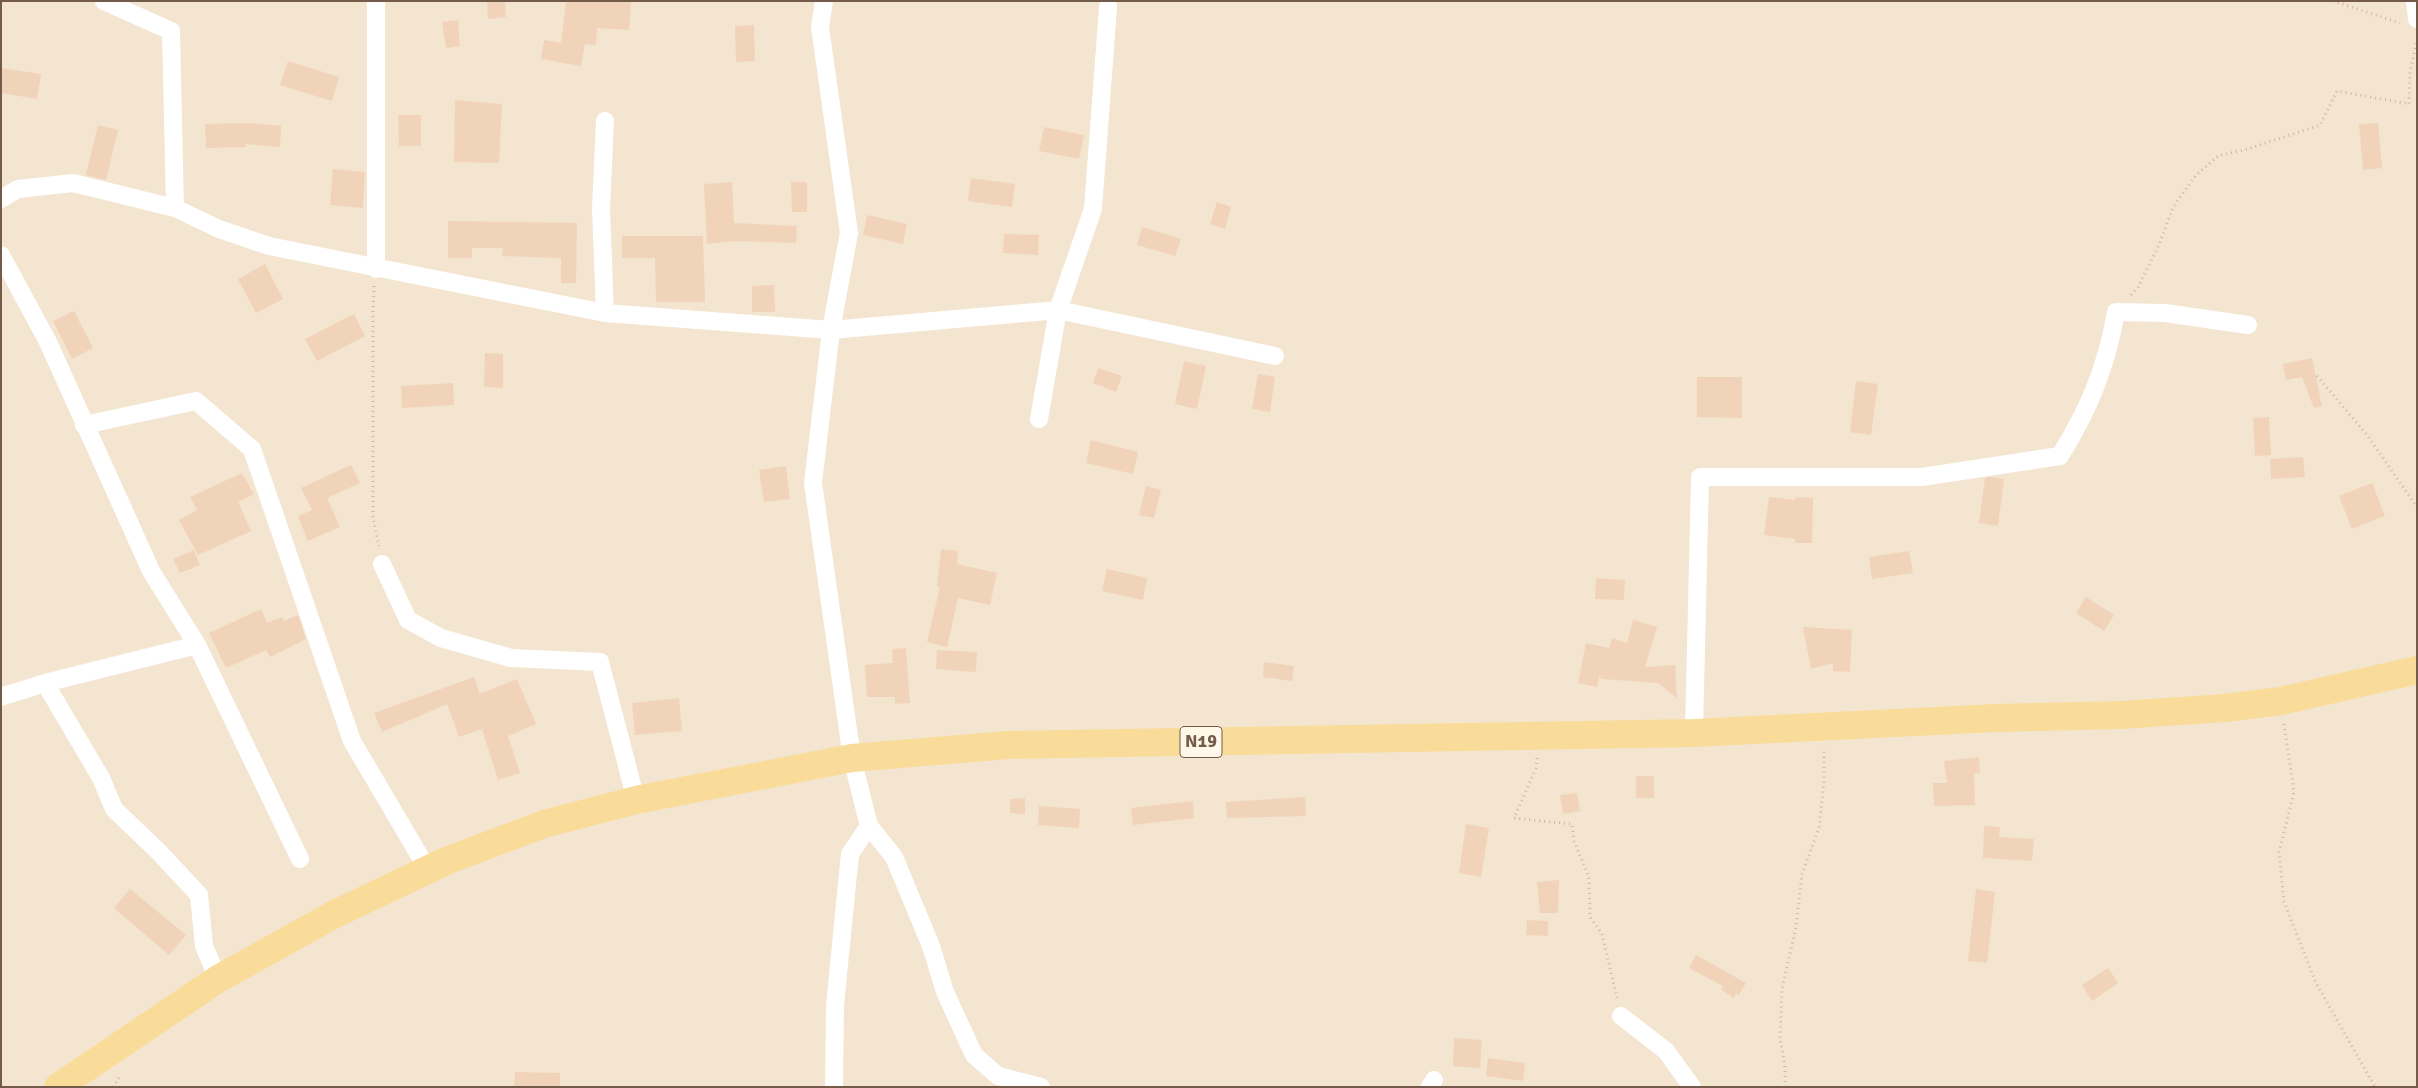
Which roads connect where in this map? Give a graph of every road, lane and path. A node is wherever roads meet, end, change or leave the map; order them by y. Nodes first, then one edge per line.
1 (104, 1) edge
2 (376, 1) edge
3 (824, 1) edge
4 (2333, 1) edge
5 (2415, 1) edge
6 (1108, 7) dead end
7 (2412, 22) edge
8 (2417, 39) edge
9 (605, 122) dead end
10 (1, 200) edge
11 (175, 208) junction
12 (1, 255) edge
13 (376, 269) junction
14 (1058, 310) junction
15 (2116, 312) junction
16 (605, 313) junction
17 (2248, 325) dead end
18 (831, 330) junction
19 (1275, 356) dead end
20 (2317, 376) dead end
21 (1039, 419) dead end
22 (84, 425) junction
23 (2417, 507) edge
24 (382, 564) joint
25 (197, 646) junction
26 (2417, 670) edge
27 (45, 683) junction
28 (1, 697) edge
29 (2281, 701) junction
30 (1824, 727) junction
31 (1694, 733) junction
32 (1539, 736) junction
33 (852, 758) junction
34 (636, 800) junction
35 (869, 826) junction
36 (300, 859) dead end
37 (428, 870) junction
38 (218, 979) junction
39 (1621, 1016) joint
40 (58, 1087) edge
41 (834, 1087) edge
42 (1041, 1087) edge
43 (1692, 1087) edge
44 (1785, 1087) edge
45 (2375, 1087) edge

1 - 11 street
2 - 13 street
3 - 18 street
4 - 7 path
5 - 7 street
6 - 14 street
8 - 15 path
9 - 16 street
10 - 11 street
11 - 13 street
12 - 22 street
13 - 16 street
13 - 24 path
14 - 18 street
14 - 19 street
14 - 21 street
15 - 17 street
15 - 31 street
16 - 18 street
18 - 33 street
20 - 23 path
22 - 25 street
22 - 37 street
24 - 34 street
25 - 27 street
25 - 36 street
26 - 29 main road, N19
27 - 28 street
27 - 38 street
29 - 30 main road, N19
29 - 45 path
30 - 31 main road, N19
30 - 44 path
31 - 32 main road, N19
32 - 33 main road, N19
32 - 39 path
33 - 34 main road, N19
33 - 35 street
34 - 37 main road, N19
35 - 41 street
35 - 42 street
37 - 38 main road, N19
38 - 40 main road, N19
39 - 43 street

